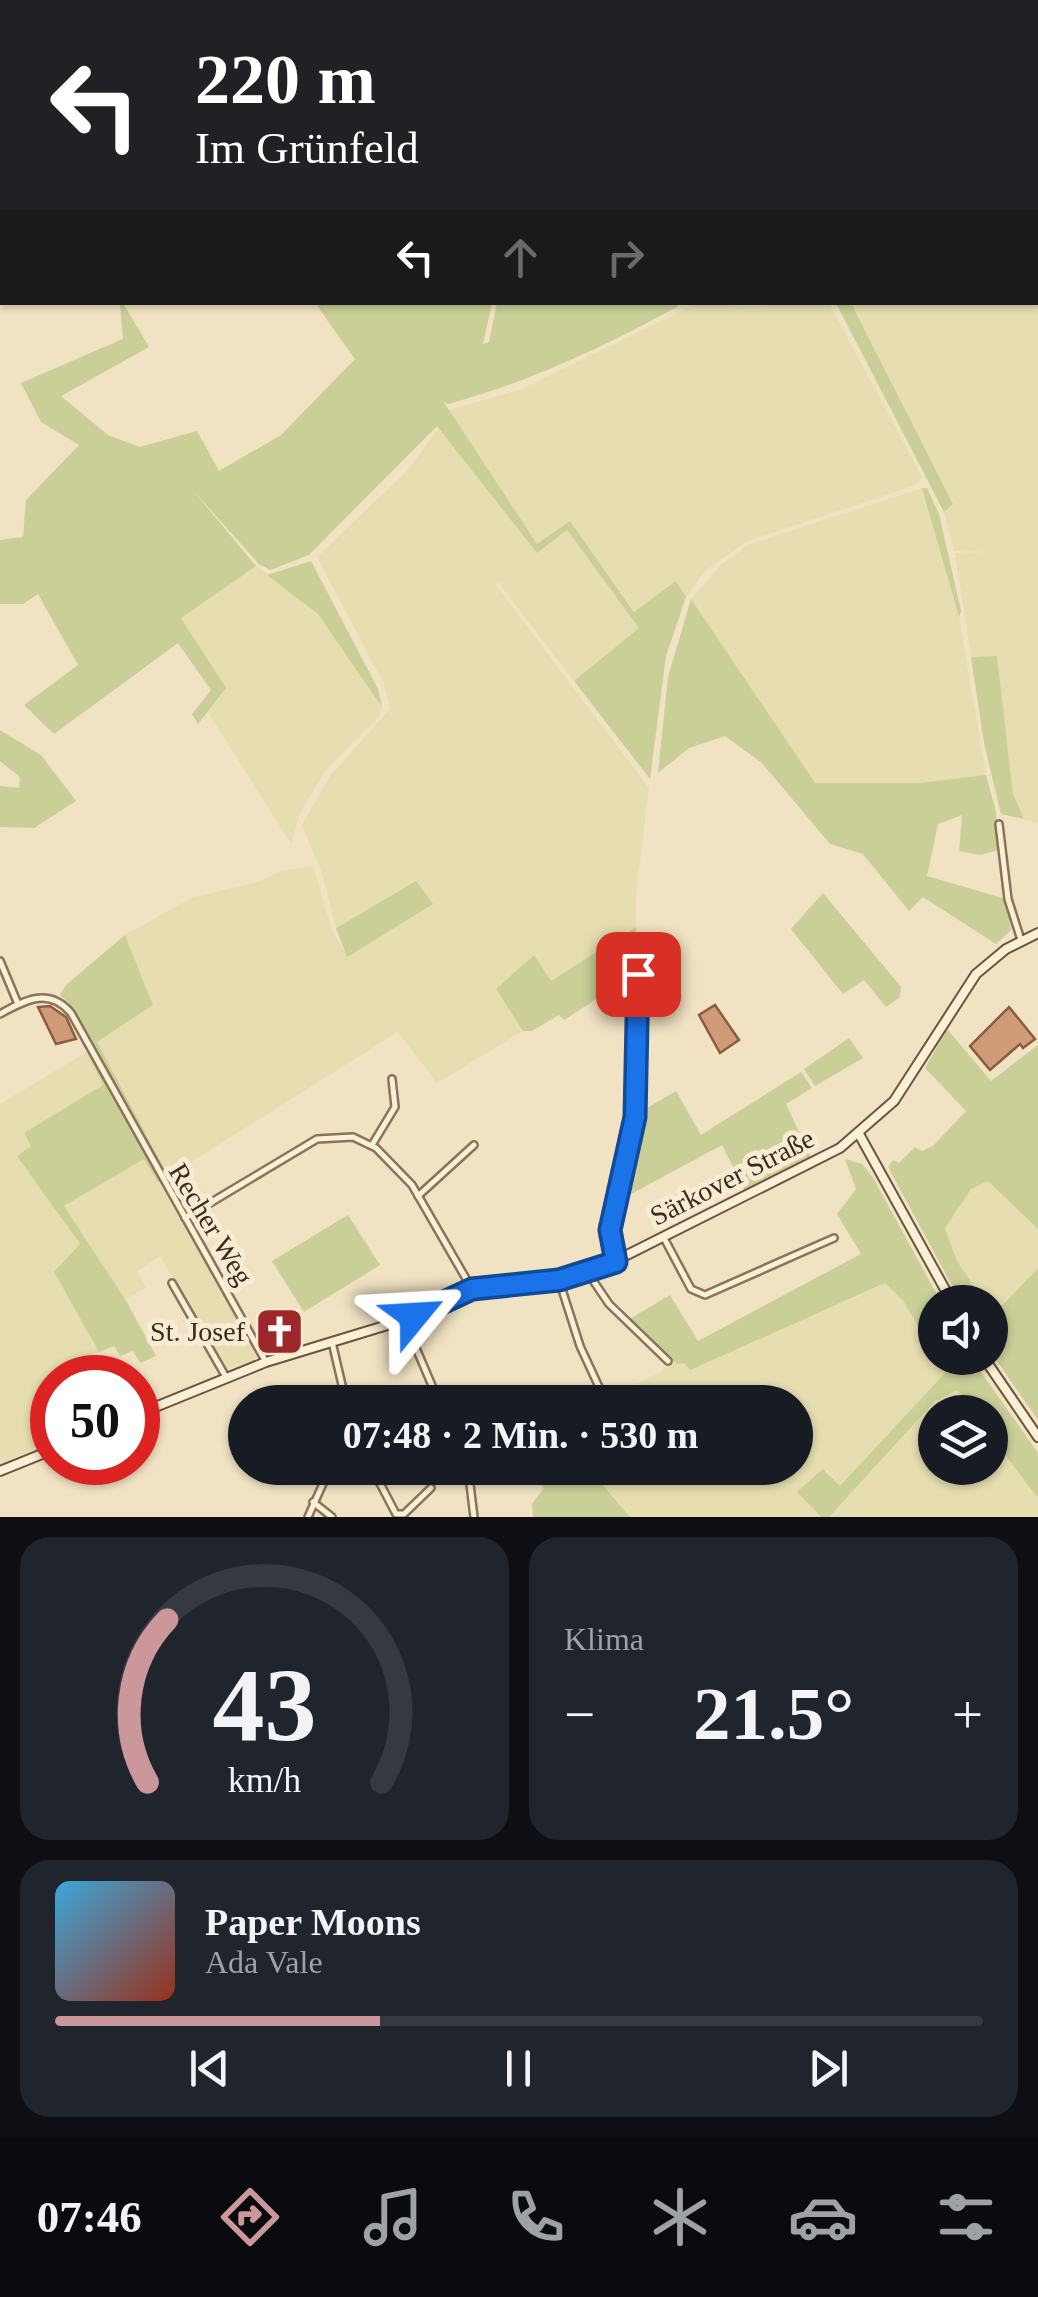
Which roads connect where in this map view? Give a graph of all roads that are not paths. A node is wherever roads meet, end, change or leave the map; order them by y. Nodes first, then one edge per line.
1 (999, 824) dead end
2 (1038, 933) edge
3 (1021, 940) junction
4 (0, 962) edge
5 (638, 974) dead end
6 (18, 1004) junction
7 (0, 1014) edge
8 (392, 1079) dead end
9 (860, 1134) junction
10 (372, 1145) junction
11 (474, 1145) dead end
12 (418, 1196) junction
13 (185, 1218) junction
14 (664, 1238) junction
15 (834, 1238) dead end
16 (616, 1262) junction
17 (588, 1273) junction
18 (559, 1280) junction
19 (172, 1283) dead end
20 (943, 1285) edge
21 (472, 1289) junction
22 (404, 1320) junction
23 (332, 1342) junction
24 (266, 1362) junction
25 (668, 1362) dead end
26 (996, 1375) edge
27 (226, 1377) junction
28 (342, 1385) edge
29 (432, 1385) edge
30 (598, 1385) edge
31 (160, 1405) edge
32 (1038, 1437) edge
33 (30, 1459) edge
34 (0, 1471) edge
35 (322, 1485) edge
36 (382, 1485) edge
37 (470, 1485) edge
38 (431, 1488) dead end
39 (313, 1502) junction
40 (308, 1517) edge
41 (332, 1517) edge
42 (474, 1517) edge

1 - 3 street
2 - 3 main road, Särkover Straße
3 - 9 main road, Särkover Straße
4 - 6 street
5 - 16 street
6 - 7 street
6 - 13 street, Recher Weg
8 - 10 street
9 - 14 main road, Särkover Straße
9 - 20 main road
10 - 12 street
10 - 13 street
11 - 12 street
12 - 21 street
13 - 24 street, Recher Weg
14 - 15 street
14 - 16 main road, Särkover Straße
16 - 17 main road, Särkover Straße
17 - 18 main road, Särkover Straße
17 - 25 street
18 - 21 main road, Särkover Straße
18 - 30 street
19 - 27 street
21 - 22 main road, Särkover Straße
22 - 23 main road, Särkover Straße
22 - 29 street
23 - 24 main road, Särkover Straße
23 - 28 street
24 - 27 main road, Särkover Straße
26 - 32 main road
27 - 31 main road, Särkover Straße
33 - 34 main road
35 - 39 street
36 - 38 street
37 - 42 street
39 - 40 street
39 - 41 street

